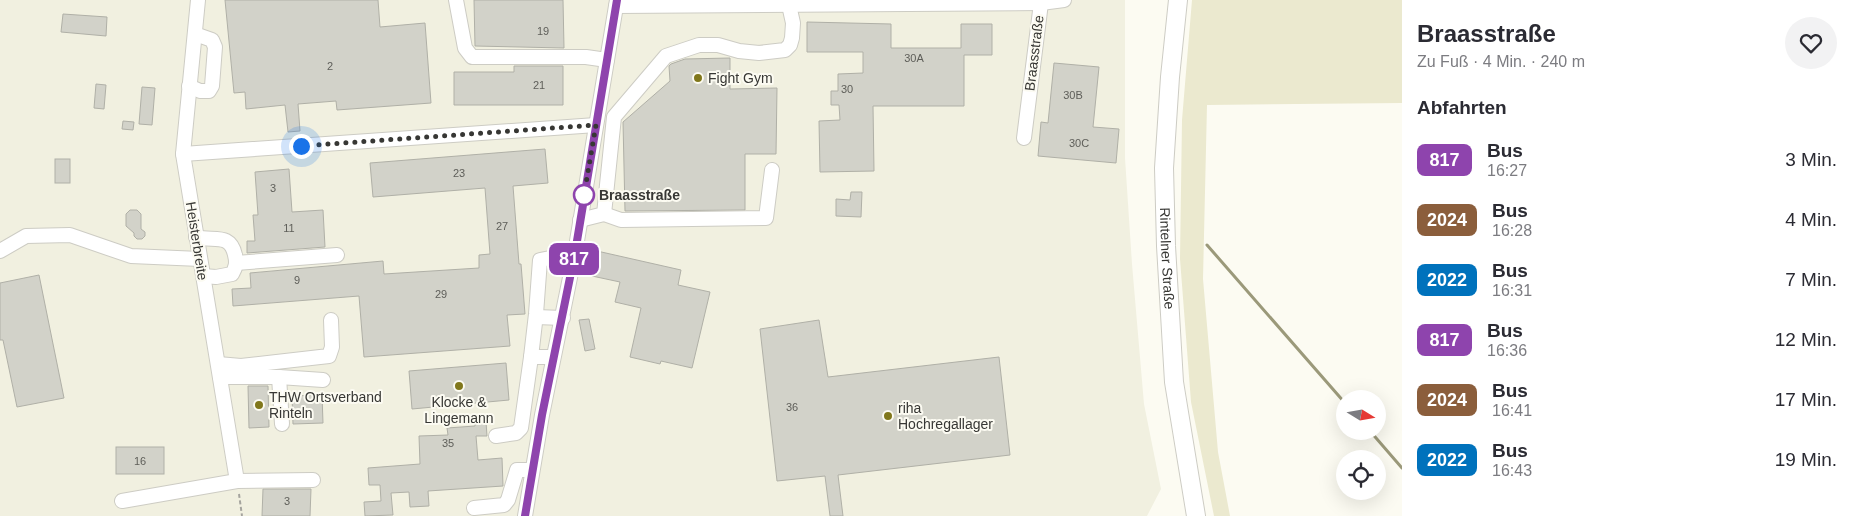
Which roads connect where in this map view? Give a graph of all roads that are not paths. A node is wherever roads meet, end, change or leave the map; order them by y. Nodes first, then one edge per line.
1 (198, 0) edge
2 (456, 0) edge
3 (1064, 0) edge
4 (1178, 0) edge
5 (617, 3) edge
6 (1041, 3) junction
7 (789, 4) junction
8 (194, 34) junction
9 (606, 60) junction
10 (190, 86) junction
11 (596, 125) junction
12 (1024, 138) dead end
13 (183, 154) junction
14 (592, 155) junction
15 (610, 157) junction
16 (772, 170) dead end
17 (604, 214) junction
18 (580, 220) junction
19 (196, 237) junction
20 (0, 251) edge
21 (575, 253) junction
22 (337, 255) dead end
23 (200, 259) junction
24 (236, 263) junction
25 (203, 276) junction
26 (536, 317) junction
27 (563, 318) junction
28 (331, 320) dead end
29 (530, 357) junction
30 (553, 357) junction
31 (219, 371) junction
32 (279, 377) junction
33 (324, 380) dead end
34 (542, 415) junction
35 (522, 419) junction
36 (282, 424) dead end
37 (496, 436) dead end
38 (532, 470) junction
39 (237, 480) junction
40 (312, 480) dead end
41 (122, 501) dead end
42 (474, 508) dead end
43 (504, 511) edge
44 (1196, 515) edge
45 (525, 516) edge

1 - 8 street, Heisterbreite
2 - 9 street
3 - 6 street
4 - 44 main road, Rintelner Straße
5 - 7 street, Braasstraße
5 - 9 street, Braasstraße
6 - 7 street, Braasstraße
6 - 12 street, Braasstraße
7 - 15 street
8 - 10 street, Heisterbreite
8 - 10 street
9 - 11 street, Braasstraße
10 - 13 street, Heisterbreite
11 - 13 street
11 - 14 street, Braasstraße
13 - 19 street, Heisterbreite
14 - 15 street
14 - 18 street, Braasstraße
15 - 17 street
16 - 17 street
17 - 18 street
18 - 21 street, Braasstraße
19 - 23 street, Heisterbreite
19 - 24 street
20 - 23 street
21 - 26 street
21 - 27 street, Braasstraße
22 - 24 street
23 - 25 street, Heisterbreite
24 - 25 street
25 - 31 street, Heisterbreite
26 - 27 street
26 - 29 street
27 - 30 street, Braasstraße
28 - 31 street
29 - 30 street
29 - 35 street
30 - 34 street, Braasstraße
31 - 32 street
31 - 39 street, Heisterbreite
32 - 33 street
32 - 36 street
34 - 35 street
34 - 38 street, Braasstraße
35 - 37 street
38 - 43 street
38 - 45 street, Braasstraße
39 - 40 street
39 - 41 street
42 - 43 street

